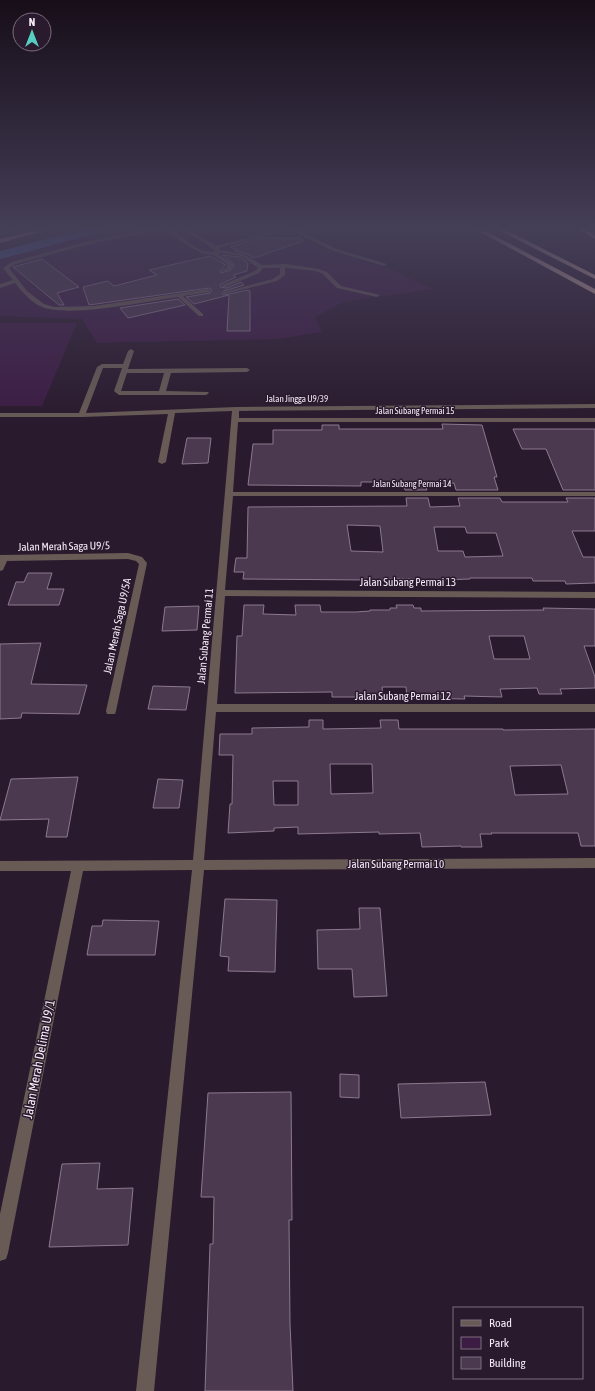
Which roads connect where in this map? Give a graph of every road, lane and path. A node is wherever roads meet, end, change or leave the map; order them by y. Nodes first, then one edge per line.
1 (27, 293) edge
2 (194, 293) edge
3 (368, 293) edge
4 (179, 295) junction
5 (378, 295) dead end
6 (201, 315) dead end
7 (131, 351) dead end
8 (124, 368) junction
9 (168, 370) junction
10 (247, 370) dead end
11 (162, 393) junction
12 (206, 393) dead end
13 (595, 406) edge
14 (236, 409) junction
15 (172, 412) junction
16 (0, 415) edge
17 (82, 415) junction
18 (235, 420) junction
19 (595, 420) edge
20 (162, 462) dead end
21 (229, 494) junction
22 (595, 494) edge
23 (128, 556) joint
24 (2, 558) edge
25 (0, 568) edge
26 (221, 593) junction
27 (595, 595) edge
28 (211, 708) junction
29 (595, 708) edge
30 (111, 711) dead end
31 (595, 863) edge
32 (0, 866) edge
33 (78, 866) junction
34 (198, 866) junction
35 (0, 1252) edge
36 (145, 1391) edge

1 - 4 street
2 - 4 street
3 - 5 street
4 - 6 street
7 - 8 street
8 - 9 street
8 - 11 street
8 - 17 street
9 - 10 street
9 - 11 street
11 - 12 street
13 - 14 street, Jalan Jingga U9/39
14 - 15 street, Jalan Jingga U9/39
14 - 18 street, Jalan Subang Permai 11
15 - 17 street, Jalan Jingga U9/39
15 - 20 street
16 - 17 street, Jalan Jingga U9/39
18 - 19 street, Jalan Subang Permai 15
18 - 21 street, Jalan Subang Permai 11
21 - 22 street, Jalan Subang Permai 14
21 - 26 street, Jalan Subang Permai 11
23 - 24 street, Jalan Merah Saga U9/5
23 - 30 street, Jalan Merah Saga U9/5A
24 - 25 street
26 - 27 street, Jalan Subang Permai 13
26 - 28 street, Jalan Subang Permai 11
28 - 29 street, Jalan Subang Permai 12
28 - 34 street, Jalan Subang Permai 11
31 - 34 street, Jalan Subang Permai 10
32 - 33 street, Jalan Subang Permai 10
33 - 34 street, Jalan Subang Permai 10
33 - 35 street, Jalan Merah Delima U9/1
34 - 36 street, Jalan Subang Permai 11

